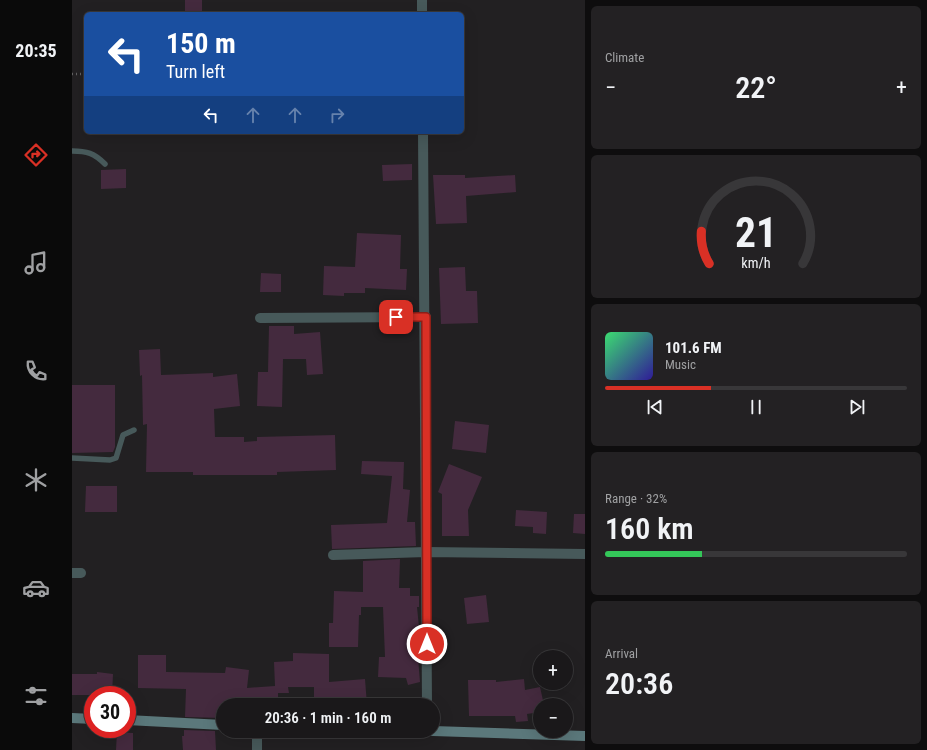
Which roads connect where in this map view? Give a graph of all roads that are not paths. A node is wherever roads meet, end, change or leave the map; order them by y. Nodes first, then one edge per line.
1 (422, 0) edge
2 (422, 12) edge
3 (424, 134) edge
4 (72, 151) edge
5 (105, 164) dead end
6 (426, 317) junction
7 (260, 318) dead end
8 (134, 430) dead end
9 (72, 458) edge
10 (426, 552) junction
11 (585, 554) edge
12 (333, 555) dead end
13 (427, 698) edge
14 (72, 718) edge
15 (84, 719) edge
16 (136, 720) edge
17 (216, 725) edge
18 (440, 731) edge
19 (585, 736) edge
20 (257, 738) edge
21 (257, 750) edge

1 - 2 street
3 - 6 street
4 - 5 lane
6 - 7 street
6 - 10 street
8 - 9 lane
10 - 11 street
10 - 12 street
10 - 13 street
14 - 15 street
16 - 17 street
18 - 19 street
20 - 21 street

